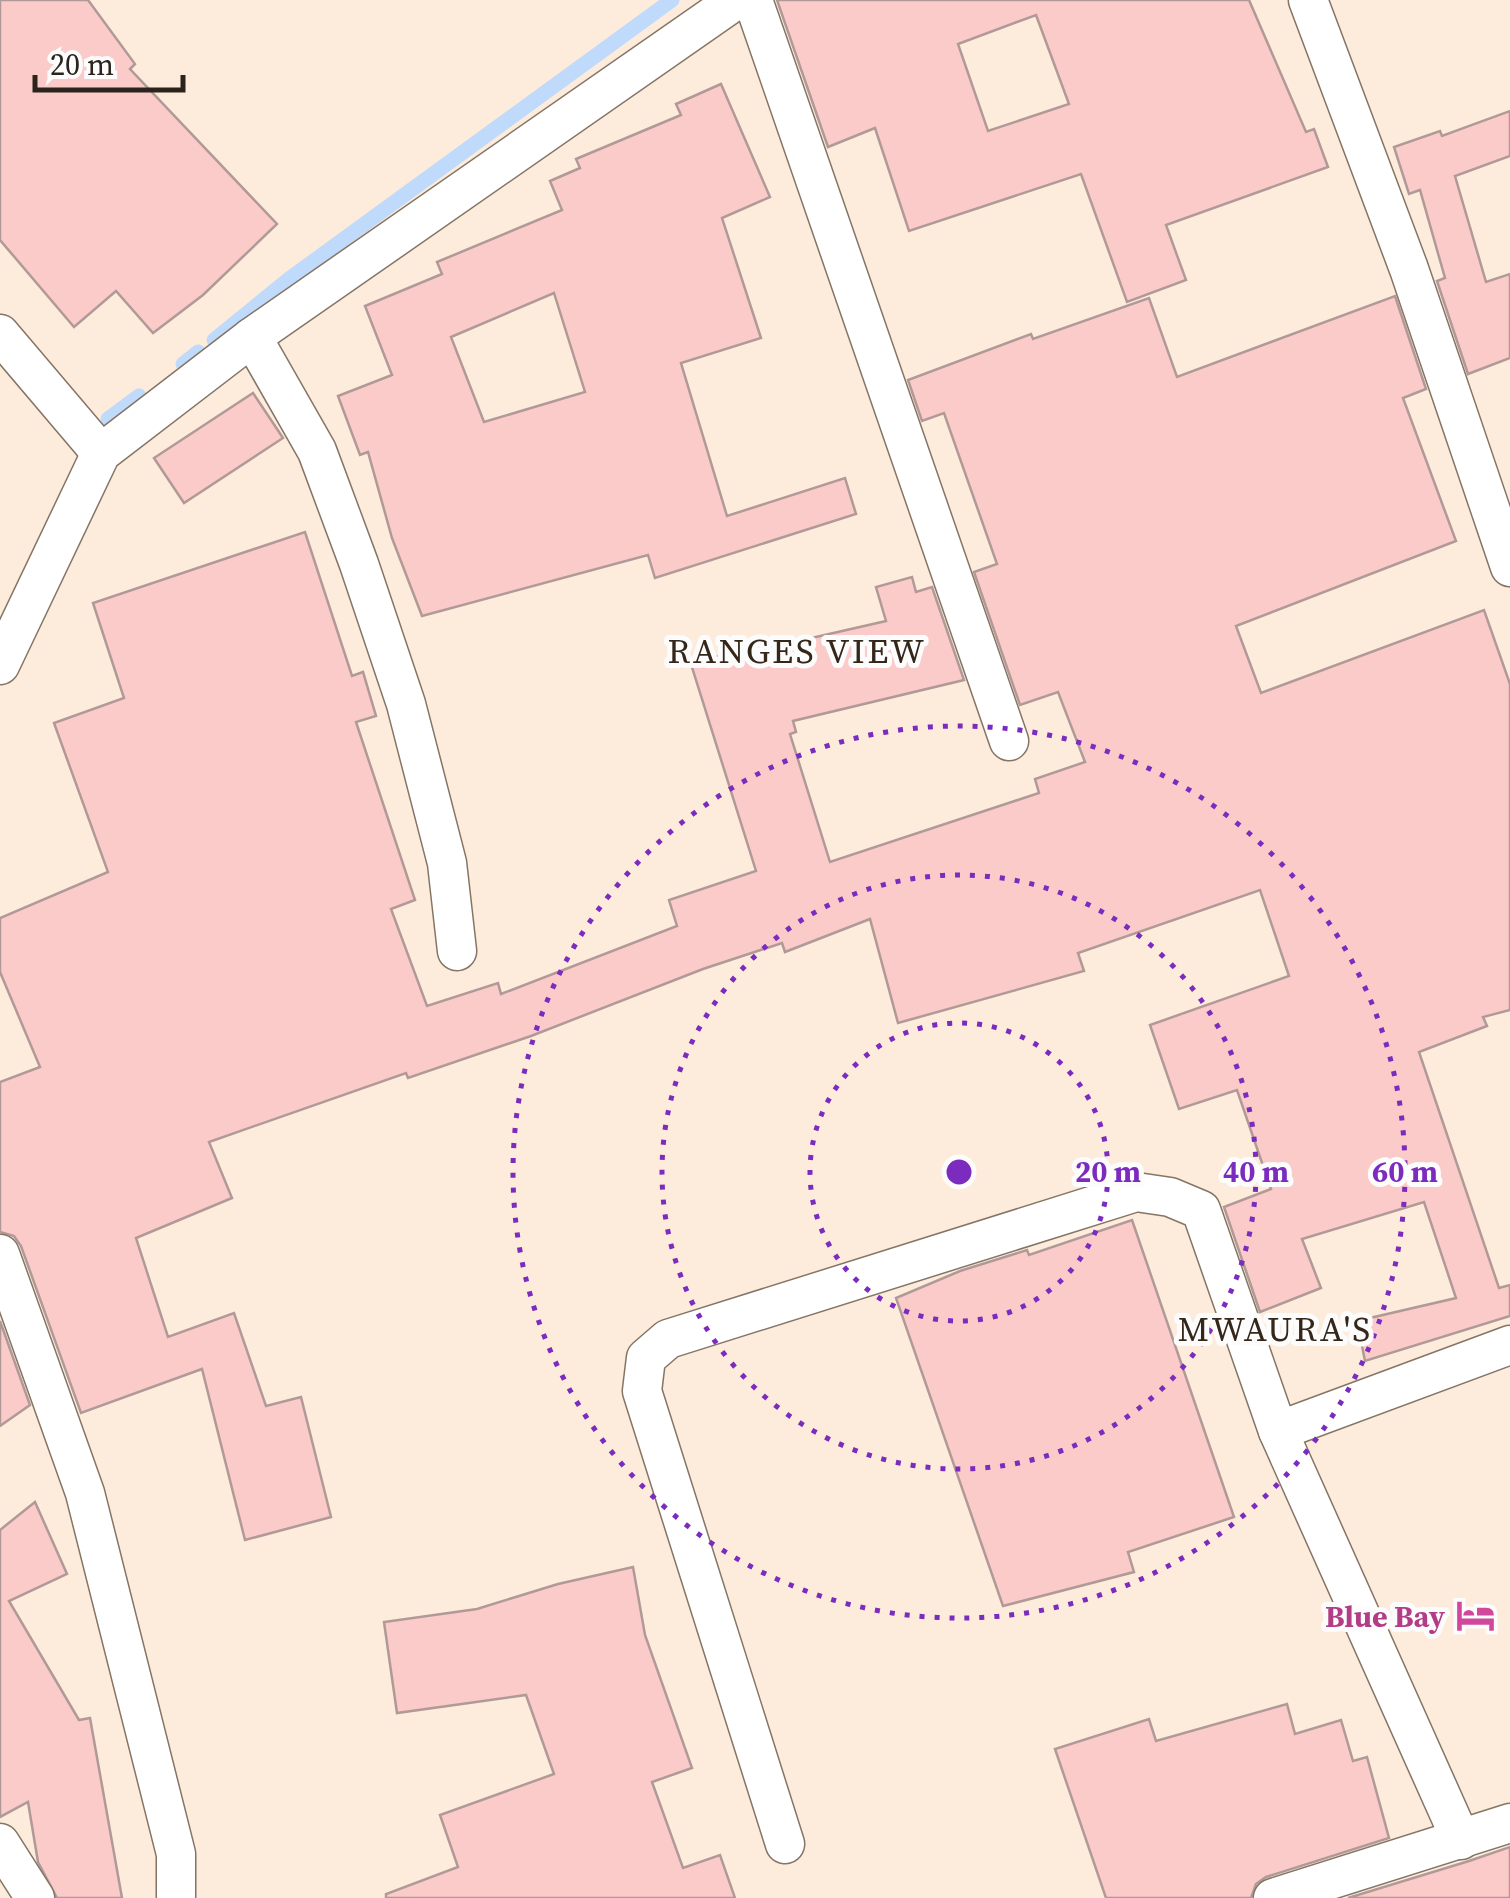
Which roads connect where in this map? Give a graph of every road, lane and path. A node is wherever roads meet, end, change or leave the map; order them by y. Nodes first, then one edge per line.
1 (736, 0) edge
2 (752, 0) edge
3 (1308, 0) edge
4 (0, 334) edge
5 (252, 337) junction
6 (101, 452) junction
7 (1510, 567) edge
8 (0, 665) edge
9 (1009, 741) dead end
10 (457, 951) dead end
11 (0, 1254) edge
12 (1510, 1345) edge
13 (1278, 1431) junction
14 (1510, 1823) edge
15 (1461, 1840) junction
16 (0, 1843) edge
17 (785, 1844) dead end
18 (36, 1898) edge
19 (176, 1898) edge
20 (1273, 1898) edge

1 - 5 street
2 - 9 street
3 - 7 street
4 - 6 street
5 - 6 street
5 - 10 street
6 - 8 street
11 - 19 street
12 - 13 street
13 - 15 street
13 - 17 street
14 - 15 street
15 - 20 street
16 - 18 street

